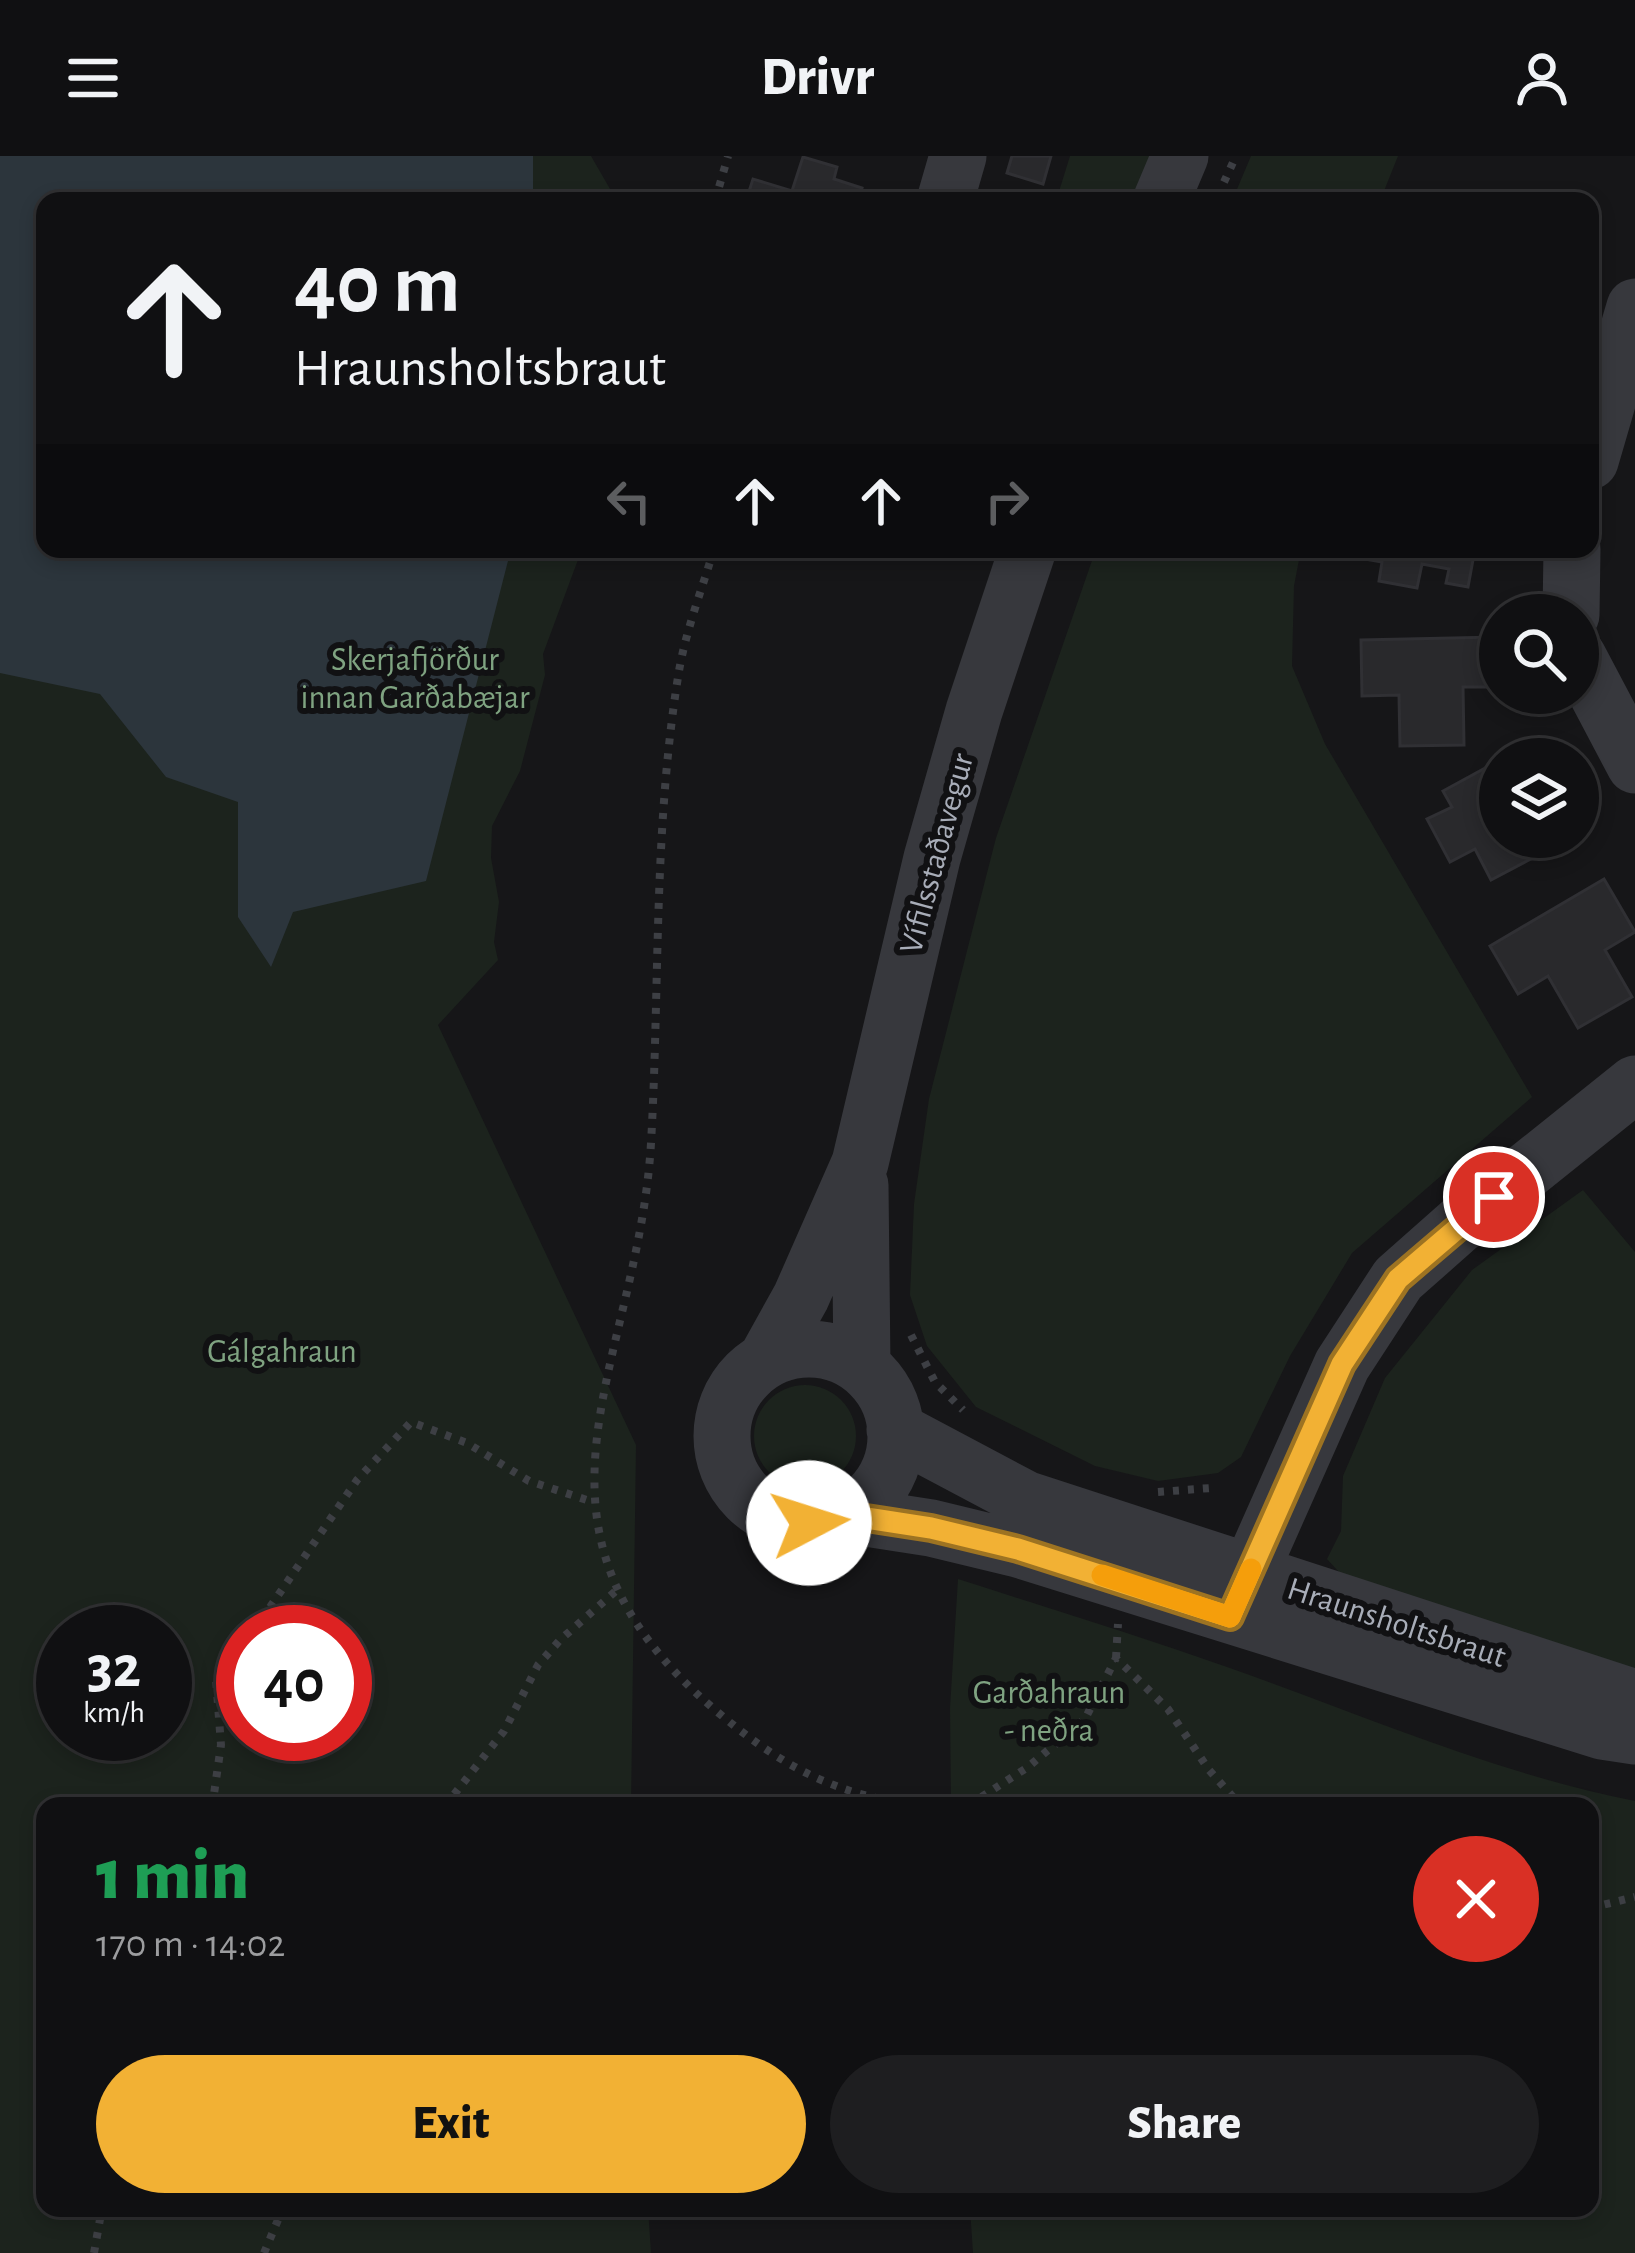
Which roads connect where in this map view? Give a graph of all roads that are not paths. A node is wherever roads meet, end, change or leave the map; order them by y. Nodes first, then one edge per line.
1 (958, 156) edge
2 (1180, 156) edge
3 (948, 192) edge
4 (1165, 192) edge
5 (1635, 307) edge
6 (1599, 430) edge
7 (1025, 558) edge
8 (1572, 558) edge
9 (1571, 594) edge
10 (1599, 697) edge
11 (1635, 765) edge
12 (1635, 1084) edge
13 (860, 1163) junction
14 (766, 1360) junction
15 (862, 1367) junction
16 (896, 1430) junction
17 (847, 1515) junction
18 (1018, 1549) joint
19 (1240, 1595) junction
20 (1635, 1699) edge
21 (1635, 1736) edge

1 - 3 street
2 - 4 street
5 - 6 street
7 - 13 street, Vífilsstaðavegur
8 - 9 street
10 - 11 street
12 - 19 street
13 - 14 street, Vífilsstaðavegur
13 - 15 street, Vífilsstaðavegur
14 - 15 street
14 - 17 street, Vífilsstaðavegur
15 - 16 street
16 - 17 street
16 - 19 street, Hraunsholtsbraut
17 - 18 street, Vífilsstaðavegur
18 - 19 street, Hraunsholtsbraut
19 - 20 street, Hraunsholtsbraut
19 - 21 street, Hraunsholtsbraut

